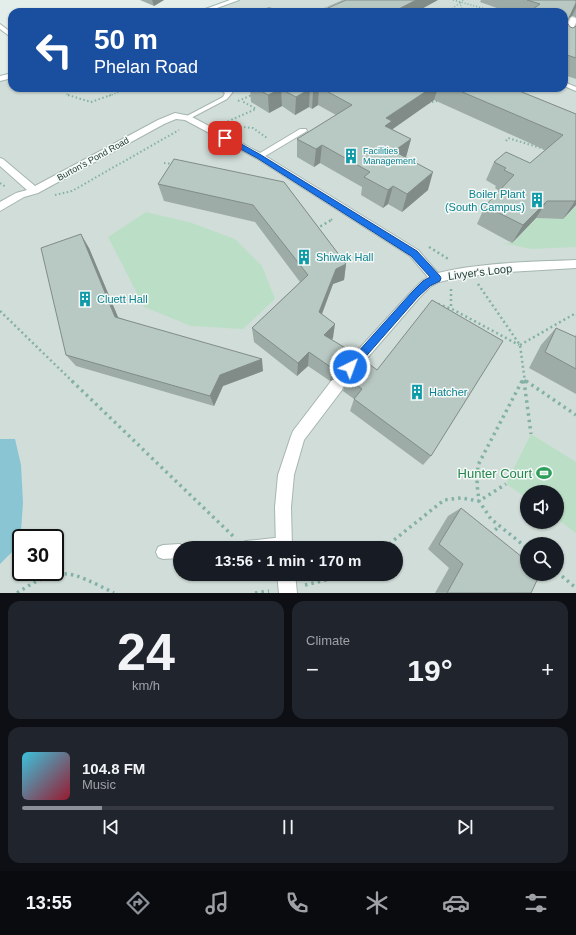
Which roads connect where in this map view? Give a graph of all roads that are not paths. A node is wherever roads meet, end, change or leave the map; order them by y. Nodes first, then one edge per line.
1 (236, 0) edge
2 (349, 0) edge
3 (212, 8) edge
4 (330, 8) edge
5 (574, 21) edge
6 (0, 26) edge
7 (568, 32) edge
8 (8, 33) edge
9 (230, 92) edge
10 (187, 118) junction
11 (302, 131) dead end
12 (259, 156) junction
13 (0, 162) edge
14 (34, 191) junction
15 (0, 207) edge
16 (576, 264) edge
17 (436, 278) junction
18 (350, 367) edge
19 (337, 385) edge
20 (284, 541) edge
21 (173, 551) edge
22 (163, 552) dead end

1 - 3 street
2 - 4 lane
5 - 7 street, bridge
6 - 8 street
9 - 10 lane
10 - 12 street
10 - 14 street, Burton's Pond Road
11 - 12 lane
12 - 17 street
13 - 14 street
14 - 15 street, Burton's Pond Road
16 - 17 street, Livyer's Loop
17 - 18 street, Livyer's Loop
19 - 20 street
21 - 22 lane

